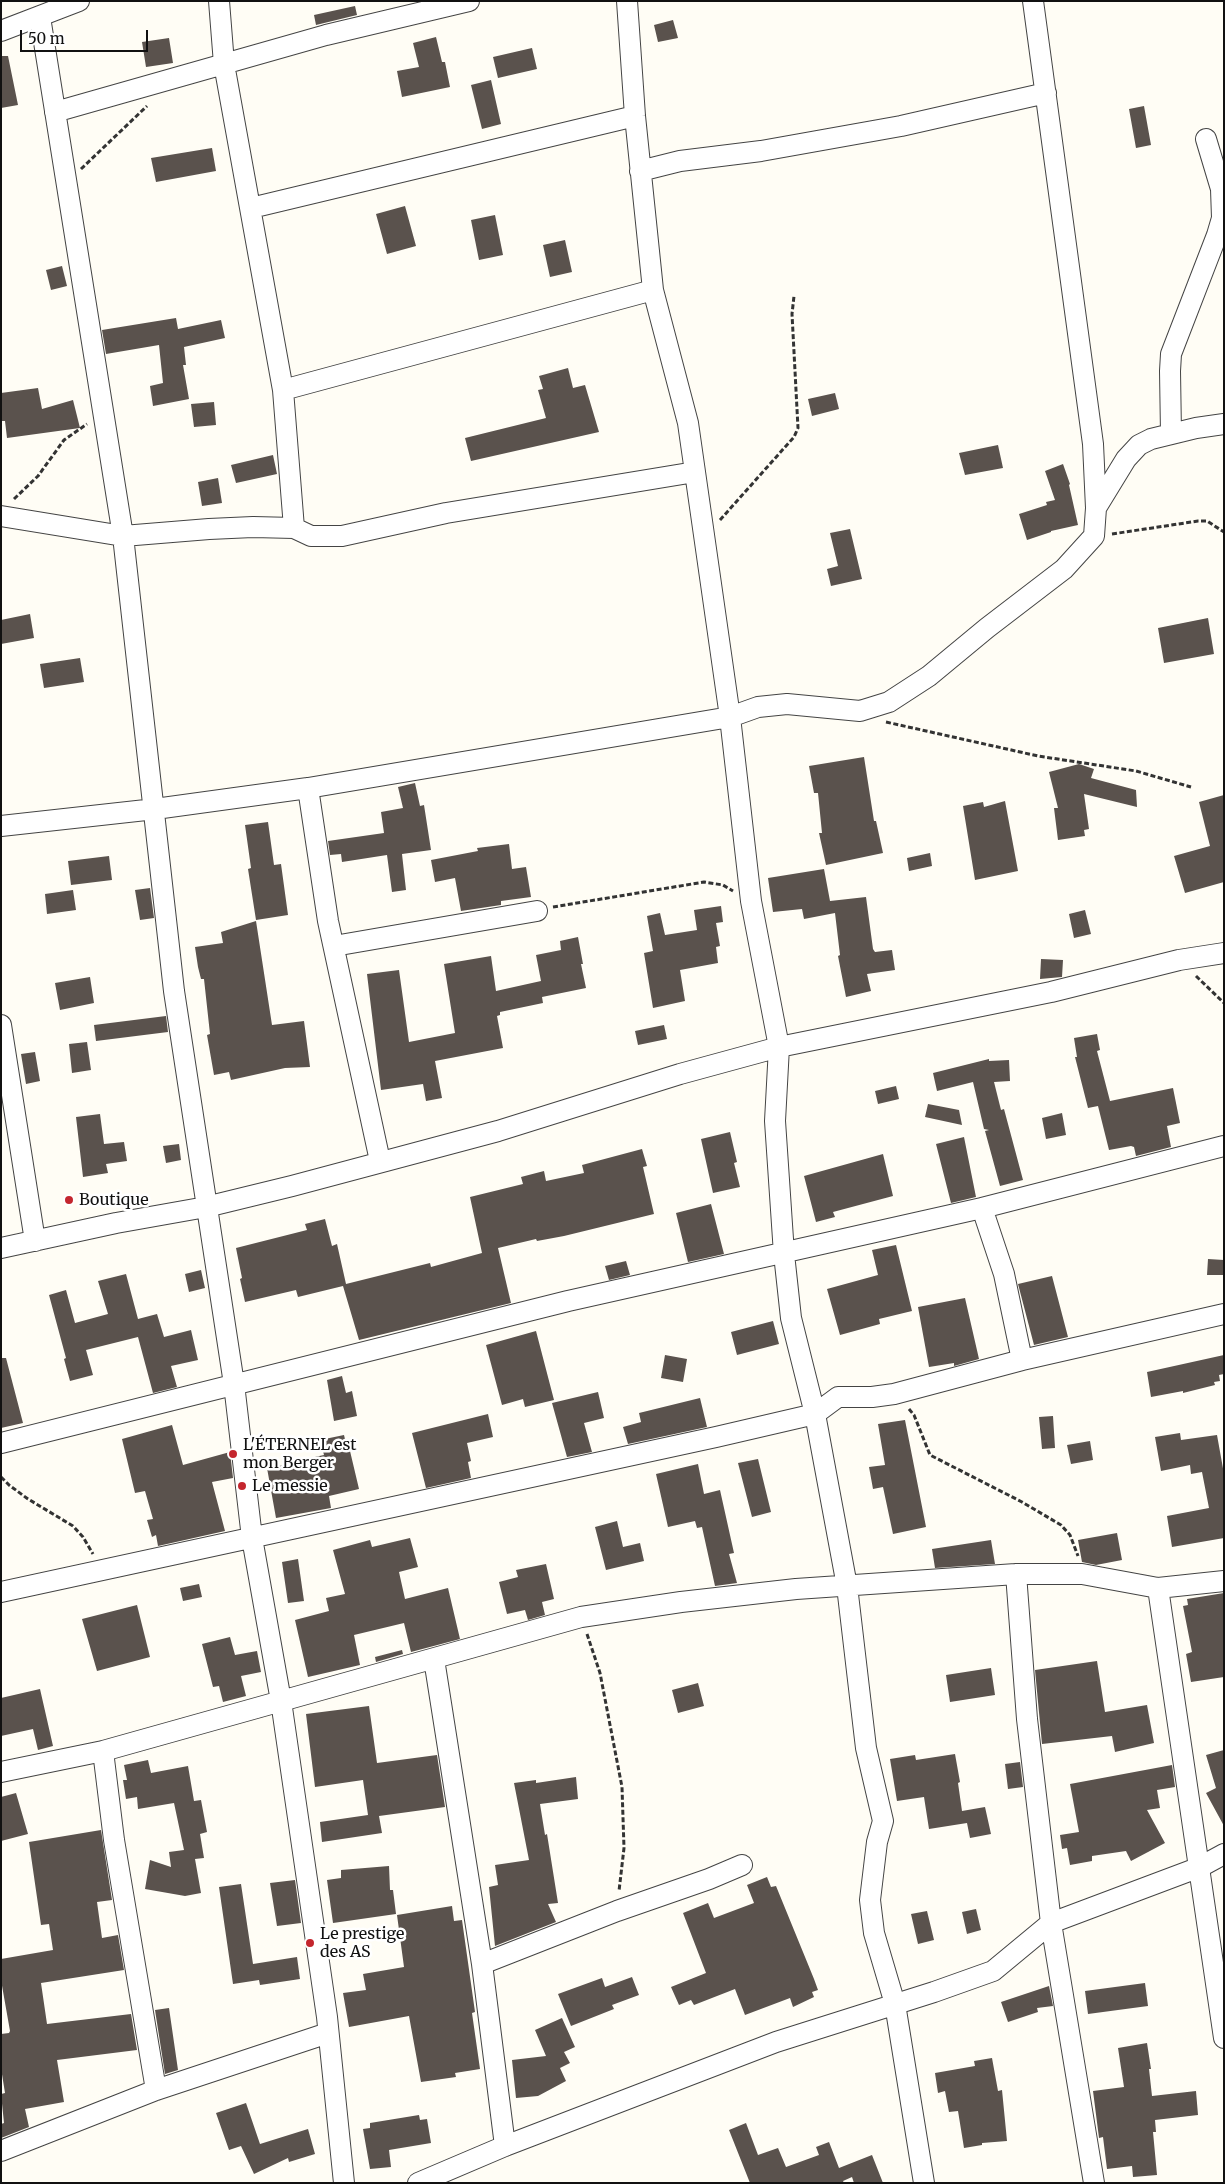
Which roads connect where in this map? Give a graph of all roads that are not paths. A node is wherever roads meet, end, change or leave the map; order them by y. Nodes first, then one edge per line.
1 (79, 1) edge
2 (219, 1) edge
3 (469, 1) edge
4 (627, 1) edge
5 (1033, 1) edge
6 (40, 17) junction
7 (1, 32) edge
8 (224, 64) junction
9 (1046, 93) junction
10 (55, 112) junction
11 (634, 116) junction
12 (1206, 139) dead end
13 (640, 171) junction
14 (250, 208) junction
15 (653, 290) junction
16 (283, 390) junction
17 (1224, 424) edge
18 (1171, 434) junction
19 (695, 472) junction
20 (1096, 508) junction
21 (5, 510) edge
22 (294, 528) junction
23 (122, 536) junction
24 (730, 717) junction
25 (308, 788) junction
26 (155, 809) junction
27 (1, 826) edge
28 (537, 911) road end
29 (334, 946) junction
30 (1224, 952) edge
31 (1, 1025) edge
32 (780, 1047) junction
33 (1224, 1146) edge
34 (380, 1162) junction
35 (206, 1207) junction
36 (982, 1208) junction
37 (35, 1241) junction
38 (1, 1248) edge
39 (784, 1254) junction
40 (1224, 1314) edge
41 (1022, 1360) junction
42 (234, 1384) junction
43 (815, 1414) junction
44 (1, 1443) edge
45 (252, 1538) junction
46 (1016, 1574) junction
47 (1224, 1581) edge
48 (847, 1586) junction
49 (1158, 1588) junction
50 (1, 1592) edge
51 (434, 1659) junction
52 (281, 1701) junction
53 (103, 1751) junction
54 (1, 1772) edge
55 (1224, 1854) edge
56 (742, 1866) dead end
57 (1200, 1867) junction
58 (1051, 1923) junction
59 (482, 1964) junction
60 (895, 2004) junction
61 (328, 2033) junction
62 (1224, 2038) edge
63 (156, 2090) junction
64 (505, 2146) junction
65 (1, 2151) edge
66 (920, 2182) edge
67 (344, 2183) edge
68 (418, 2183) edge
69 (1094, 2183) edge

1 - 6 street
2 - 8 street
3 - 8 street
4 - 11 street
5 - 9 street
6 - 7 street
6 - 10 street
8 - 10 street
8 - 14 street
9 - 13 street
9 - 20 street
10 - 23 street
11 - 13 street
11 - 14 street
12 - 18 street
13 - 15 street
14 - 16 street
15 - 16 street
15 - 19 street
16 - 22 street
17 - 18 street
18 - 20 street
19 - 22 street
19 - 24 street
20 - 24 street
21 - 23 street
22 - 23 street
23 - 26 street
24 - 25 street
24 - 32 street
25 - 26 street
25 - 29 street
26 - 27 street
26 - 35 street
28 - 29 street
29 - 34 street
30 - 32 street
31 - 37 street
32 - 34 street
32 - 39 street
33 - 36 street
34 - 35 street
35 - 37 street
35 - 42 street
36 - 39 street
36 - 41 street
37 - 38 street
39 - 42 street
39 - 43 street
40 - 41 street
41 - 43 street
42 - 44 street
42 - 45 street
43 - 45 street
43 - 48 street
45 - 50 street
45 - 52 street
46 - 48 street
46 - 49 street
46 - 58 street
47 - 49 street
48 - 51 street
48 - 60 street
49 - 57 street
51 - 52 street
51 - 59 street
52 - 53 street
52 - 61 street
53 - 54 street
53 - 63 street
55 - 57 street
56 - 59 street
57 - 58 street
57 - 62 street
58 - 60 street
58 - 69 street
59 - 64 street
60 - 64 street
60 - 66 street
61 - 63 street
61 - 67 street
63 - 65 street
64 - 68 street

